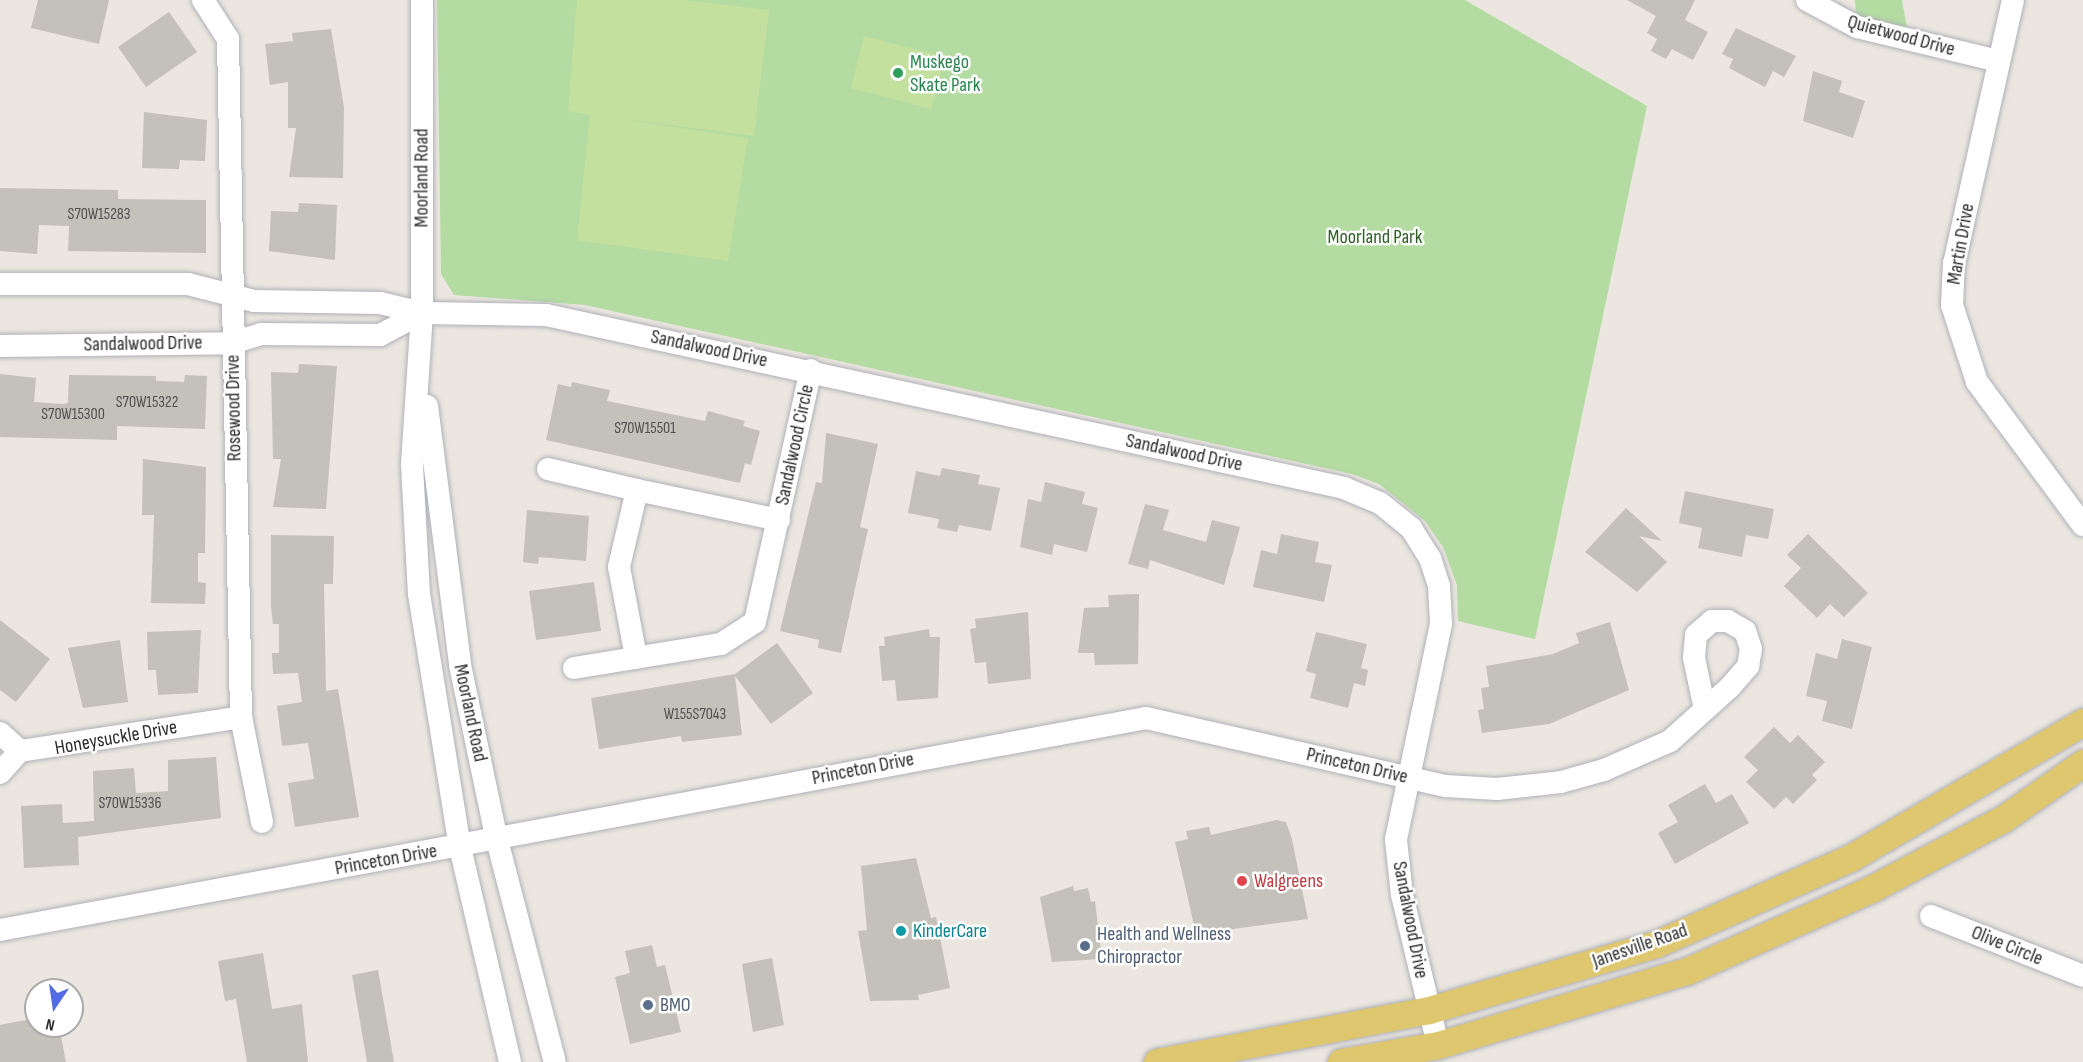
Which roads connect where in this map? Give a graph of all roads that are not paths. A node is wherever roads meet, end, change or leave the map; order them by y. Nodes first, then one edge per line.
1 (204, 0) edge
2 (422, 0) edge
3 (1807, 0) edge
4 (2013, 0) edge
5 (1999, 61) junction
6 (0, 284) edge
7 (229, 293) junction
8 (422, 313) junction
9 (232, 343) junction
10 (0, 346) edge
11 (421, 357) junction
12 (811, 370) junction
13 (548, 469) dead end
14 (637, 490) junction
15 (2079, 510) edge
16 (779, 520) junction
17 (636, 657) junction
18 (574, 668) dead end
19 (1704, 705) dead end
20 (241, 717) junction
21 (2083, 722) edge
22 (0, 733) edge
23 (20, 751) junction
24 (2083, 763) edge
25 (0, 773) edge
26 (1408, 778) junction
27 (262, 822) dead end
28 (497, 840) junction
29 (459, 847) junction
30 (1931, 916) dead end
31 (0, 930) edge
32 (2083, 976) edge
33 (1429, 1010) junction
34 (1438, 1045) junction
35 (510, 1062) edge
36 (555, 1062) edge
37 (1157, 1062) edge
38 (1341, 1062) edge

1 - 7 street, Rosewood Drive
2 - 8 street, Moorland Road
3 - 5 street, Quietwood Drive
4 - 5 street, Martin Drive
5 - 15 street, Martin Drive
6 - 7 street, Sandalwood Drive
7 - 8 street, Sandalwood Drive
7 - 9 street, Rosewood Drive
8 - 9 street, Sandalwood Drive
8 - 11 street, Moorland Road
8 - 12 street, Sandalwood Drive
9 - 10 street, Sandalwood Drive
9 - 20 street, Rosewood Drive
11 - 28 street, Moorland Road
11 - 29 street, Moorland Road
12 - 16 street, Sandalwood Circle
12 - 26 street, Sandalwood Drive
13 - 14 street, Sandalwood Circle
14 - 16 street, Sandalwood Circle
14 - 17 street
16 - 17 street, Sandalwood Circle
17 - 18 street, Sandalwood Circle
19 - 26 street, Princeton Drive
20 - 23 street, Honeysuckle Drive
20 - 27 street, Rosewood Drive
21 - 33 main road, Janesville Road
22 - 23 street
23 - 25 street
24 - 34 main road, Janesville Road
26 - 28 street, Princeton Drive
26 - 33 street, Sandalwood Drive
28 - 29 street, Princeton Drive
28 - 36 street, Moorland Road
29 - 31 street, Princeton Drive
29 - 35 street, Moorland Road
30 - 32 street, Olive Circle
33 - 34 street, Sandalwood Drive
33 - 37 main road, Janesville Road
34 - 38 main road, Janesville Road

